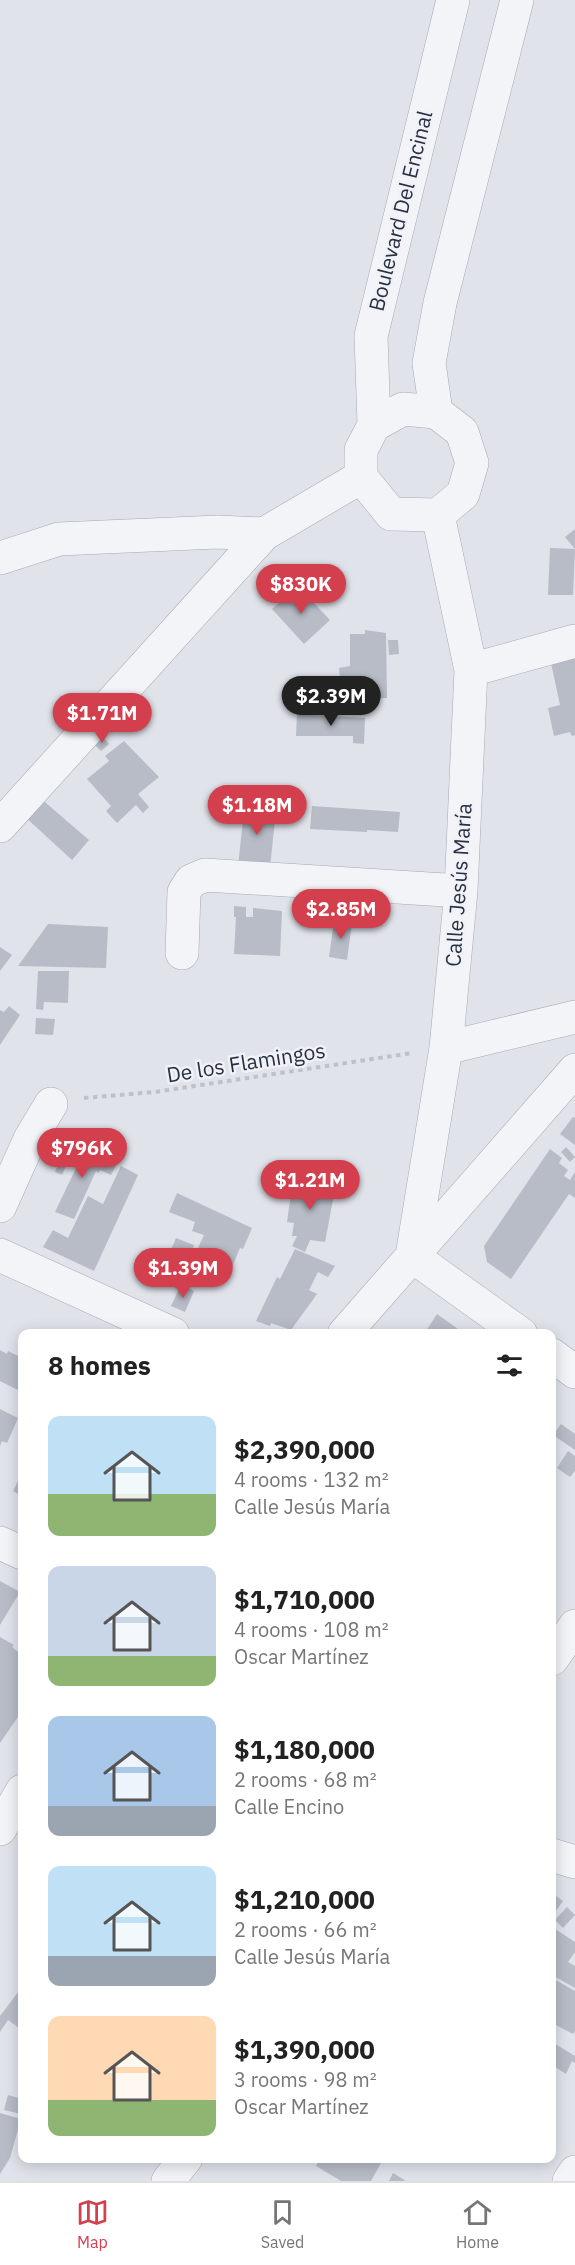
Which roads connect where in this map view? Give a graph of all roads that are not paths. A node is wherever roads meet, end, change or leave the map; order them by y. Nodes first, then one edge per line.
1 (453, 0) edge
2 (517, 0) edge
3 (436, 412) junction
4 (374, 425) junction
5 (361, 477) junction
6 (438, 515) junction
7 (264, 534) junction
8 (0, 558) edge
9 (575, 641) edge
10 (471, 670) junction
11 (0, 826) edge
12 (461, 891) junction
13 (182, 953) dead end
14 (575, 1017) edge
15 (446, 1048) junction
16 (575, 1070) edge
17 (51, 1104) road end
18 (0, 1206) edge
19 (0, 1255) edge
20 (412, 1256) junction
21 (161, 1329) edge
22 (348, 1329) edge
23 (514, 1329) edge
24 (556, 1358) edge
25 (575, 1372) edge
26 (0, 1543) edge
27 (18, 1551) edge
28 (575, 1626) edge
29 (556, 1653) edge
30 (556, 1856) edge
31 (575, 1862) edge
32 (182, 2163) edge
33 (575, 2172) edge
34 (168, 2181) edge
35 (569, 2181) edge

1 - 4 street, Boulevard Del Encinal
2 - 3 street
3 - 4 street
3 - 6 street
4 - 5 street
5 - 6 street
5 - 7 street
6 - 10 street, Calle Jesús María
7 - 8 street
7 - 11 street
9 - 10 street
10 - 12 street, Calle Jesús María
12 - 13 street
12 - 15 street, Calle Jesús María
14 - 15 street
15 - 20 street, Calle Jesús María
16 - 20 street
17 - 18 street
19 - 21 street
20 - 22 street
20 - 23 street
24 - 25 street
26 - 27 street
28 - 29 street
30 - 31 street
32 - 34 street
33 - 35 street

